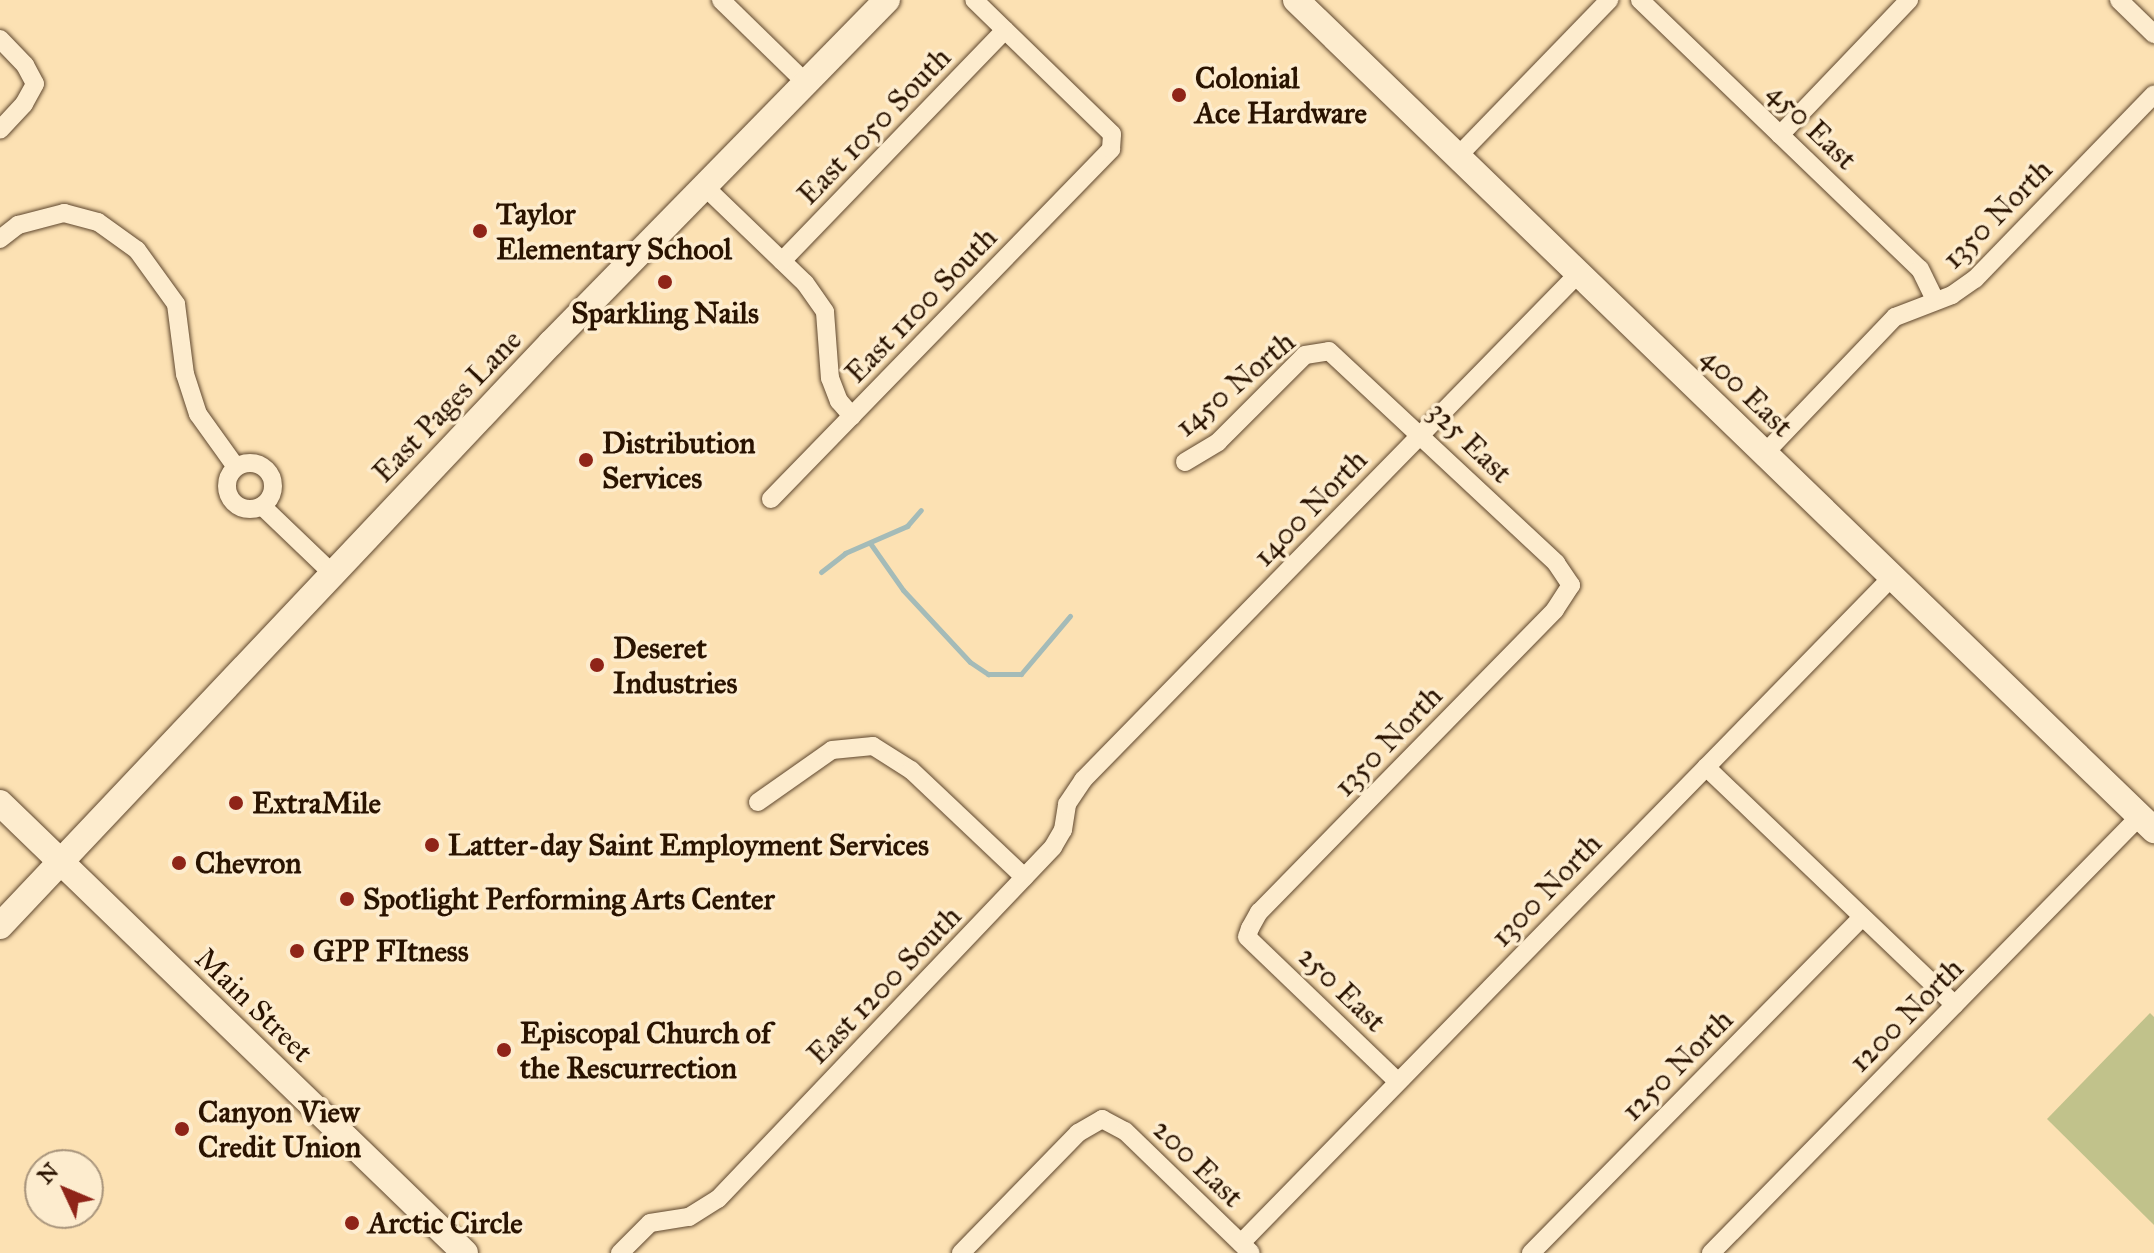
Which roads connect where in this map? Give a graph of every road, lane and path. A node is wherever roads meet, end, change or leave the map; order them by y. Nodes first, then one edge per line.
1 (721, 0) edge
2 (887, 0) edge
3 (974, 0) edge
4 (1296, 0) edge
5 (1609, 0) edge
6 (1640, 0) edge
7 (1909, 0) edge
8 (2119, 0) edge
9 (1005, 30) junction
10 (2154, 34) edge
11 (0, 39) edge
12 (807, 84) junction
13 (2154, 94) edge
14 (0, 130) edge
15 (1780, 135) junction
16 (1457, 157) junction
17 (703, 185) junction
18 (0, 239) edge
19 (782, 261) junction
20 (1578, 274) junction
21 (1935, 300) junction
22 (1321, 350) joint
23 (852, 416) junction
24 (1421, 434) junction
25 (1764, 454) junction
26 (1185, 462) dead end
27 (236, 467) junction
28 (771, 499) dead end
29 (262, 506) junction
30 (333, 574) junction
31 (1892, 577) junction
32 (1571, 585) joint
33 (1706, 767) junction
34 (1083, 780) joint
35 (758, 802) dead end
36 (0, 803) edge
37 (2147, 823) edge
38 (61, 864) junction
39 (1024, 877) junction
40 (1862, 917) junction
41 (0, 926) edge
42 (1247, 937) joint
43 (1955, 1005) junction
44 (1398, 1082) junction
45 (1246, 1248) edge
46 (465, 1253) edge
47 (620, 1253) edge
48 (961, 1253) edge
49 (1531, 1253) edge
50 (1711, 1253) edge

1 - 12 street
2 - 12 main road, East Pages Lane
3 - 9 street
4 - 16 main road, 400 East
5 - 16 street
6 - 15 street, 450 East
7 - 15 street
8 - 10 street
9 - 19 street, East 1050 South
9 - 23 street, East 1100 South
11 - 14 street
12 - 17 main road, East Pages Lane
13 - 21 street, 1350 North
15 - 21 street, 450 East
16 - 20 main road, 400 East
17 - 19 street
17 - 30 main road, East Pages Lane
18 - 27 street
19 - 23 street
20 - 24 street, 1400 North
20 - 25 main road, 400 East
21 - 25 street, 1350 North
22 - 24 street, 325 East
22 - 26 street, 1450 North
23 - 28 street, East 1100 South
24 - 32 street, 325 East
24 - 34 street, 1400 North
25 - 31 main road, 400 East
27 - 29 street
27 - 29 street
29 - 30 street
30 - 38 main road, East Pages Lane
31 - 33 street, 1300 North
31 - 37 main road, 400 East
32 - 42 street, 1350 North
33 - 40 street
33 - 44 street, 1300 North
34 - 39 street, East 1200 South
35 - 39 street
36 - 38 main road, Main Street
37 - 43 street, 1200 North
38 - 41 main road, East Pages Lane
38 - 46 main road, Main Street
39 - 47 street, East 1200 South
40 - 43 street
40 - 49 street, 1250 North
42 - 44 street, 250 East
43 - 50 street, 1200 North
44 - 45 street, 1300 North
45 - 48 street, 200 East

